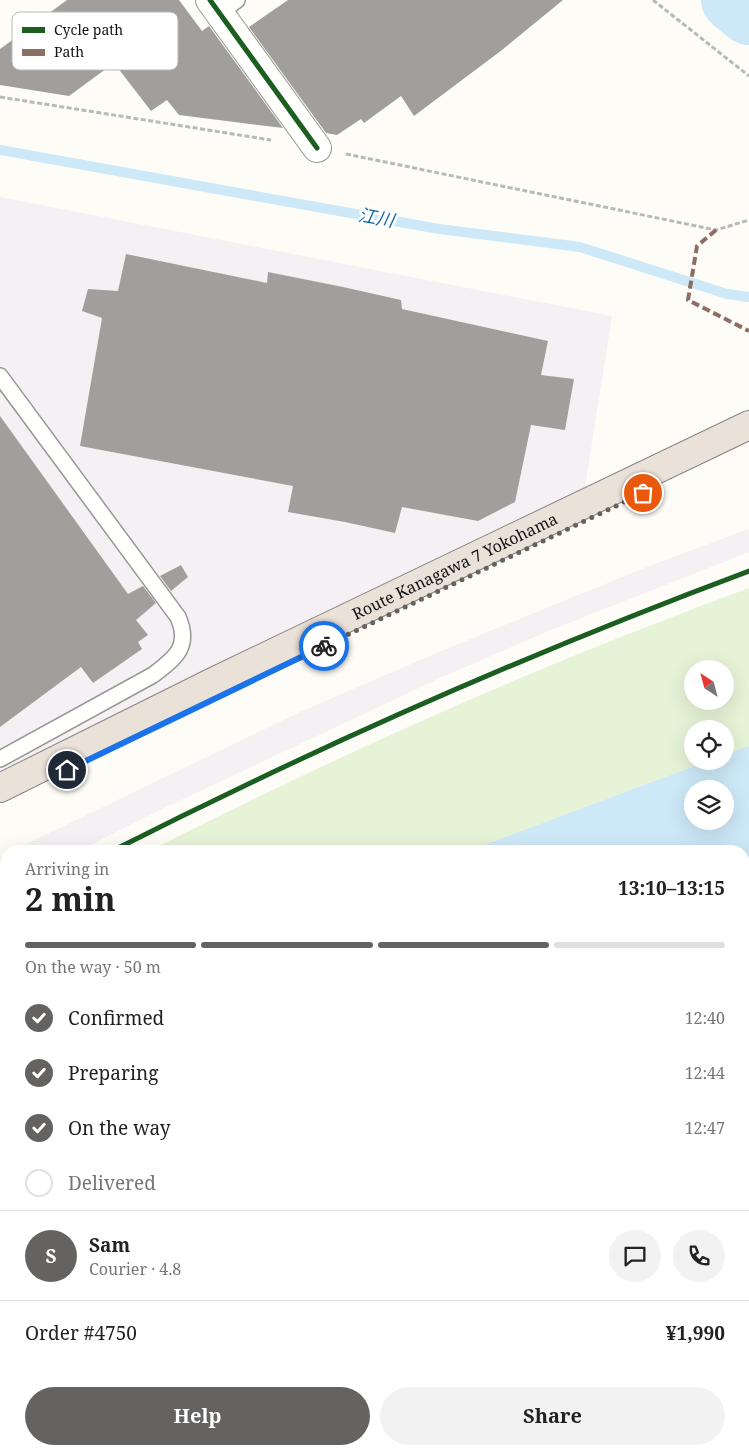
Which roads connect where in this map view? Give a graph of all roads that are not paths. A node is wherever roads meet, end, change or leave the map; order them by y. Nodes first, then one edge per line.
1 (222, 4) edge
2 (316, 148) road end
3 (0, 376) edge
4 (749, 425) edge
5 (749, 442) edge
6 (0, 758) edge
7 (0, 788) edge
8 (0, 804) edge

1 - 2 street
3 - 6 lane
4 - 7 highway, Route Kanagawa 7 Yokohama
5 - 8 highway, Route Kanagawa 7 Yokohama

